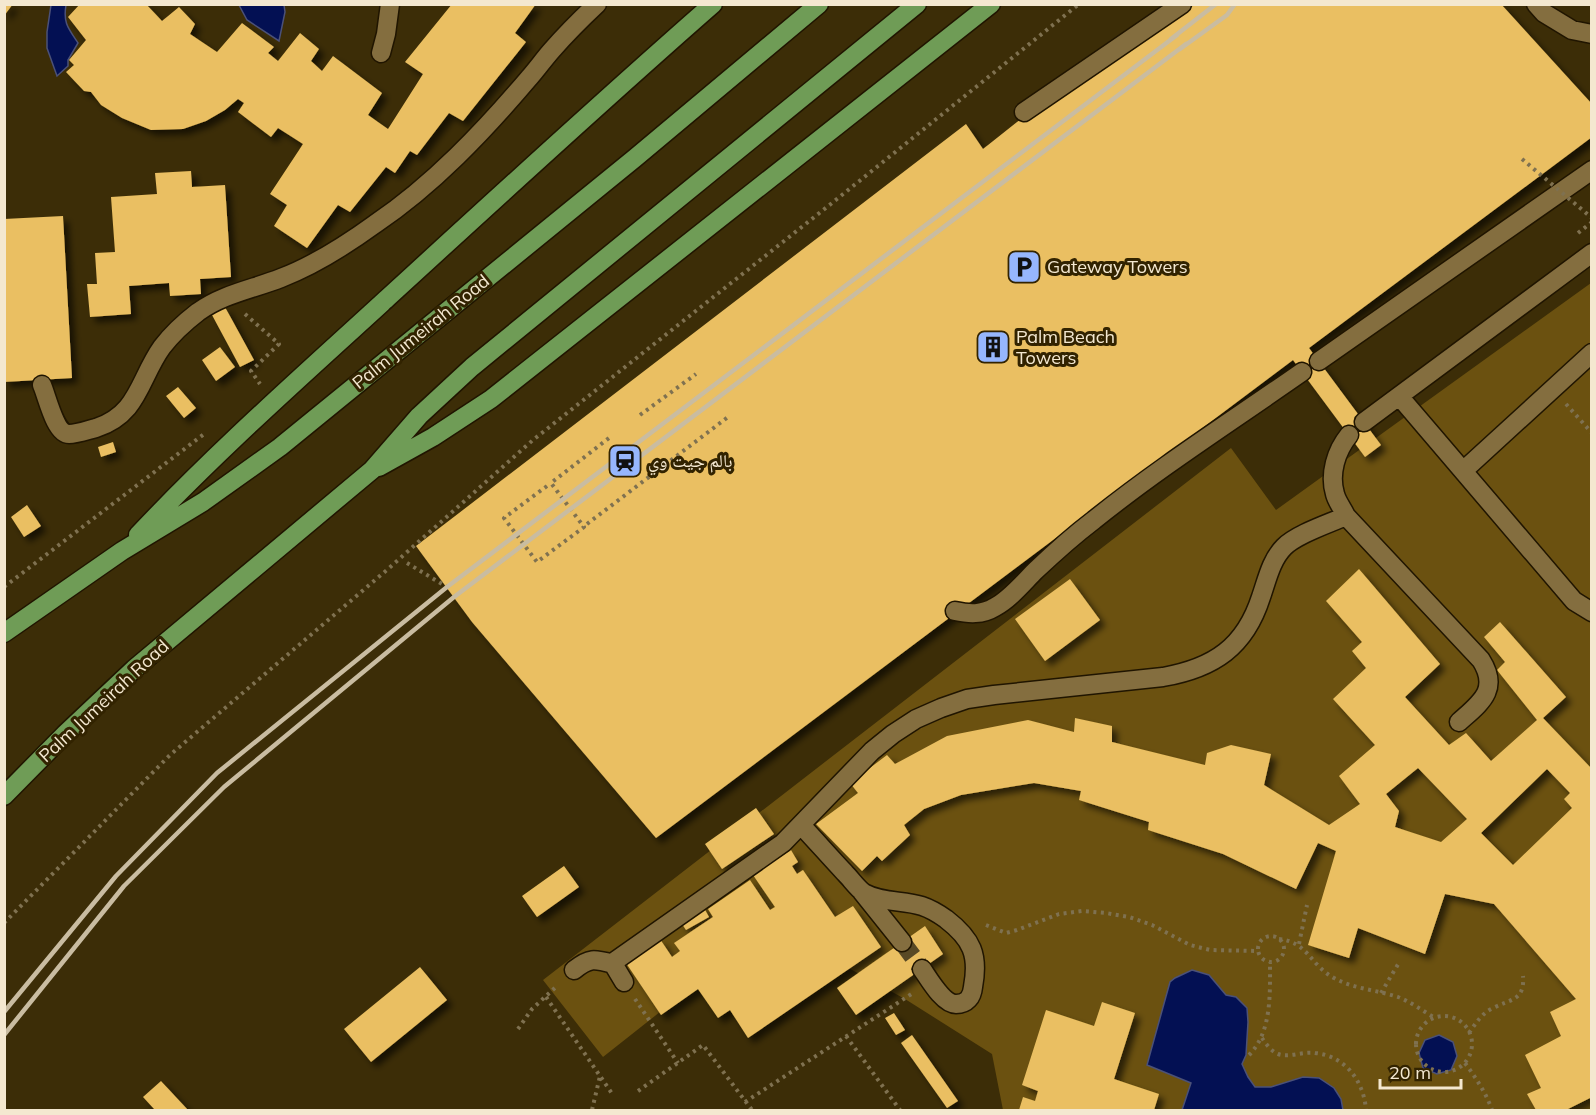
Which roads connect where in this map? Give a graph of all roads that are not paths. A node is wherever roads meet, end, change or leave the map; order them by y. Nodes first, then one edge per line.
1 (390, 4) edge
2 (597, 4) edge
3 (712, 4) edge
4 (819, 4) edge
5 (917, 4) edge
6 (991, 4) edge
7 (1182, 4) edge
8 (1536, 4) edge
9 (1592, 34) edge
10 (381, 53) dead end
11 (1024, 112) dead end
12 (1592, 170) edge
13 (1592, 253) edge
14 (1592, 353) edge
15 (1318, 361) dead end
16 (1302, 372) dead end
17 (42, 385) dead end
18 (1398, 396) junction
19 (1364, 422) dead end
20 (1349, 435) dead end
21 (372, 470) junction
22 (1462, 471) junction
23 (1346, 516) junction
24 (122, 552) junction
25 (955, 611) dead end
26 (1592, 612) edge
27 (4, 633) edge
28 (1459, 722) dead end
29 (4, 796) edge
30 (801, 825) junction
31 (862, 892) junction
32 (902, 942) tunnel mouth
33 (614, 964) junction
34 (574, 970) road end
35 (927, 975) tunnel mouth
36 (624, 982) road end

1 - 10 lane
2 - 17 lane
3 - 24 main road
4 - 24 main road, Palm Jumeirah Road
5 - 21 main road
6 - 21 main road
7 - 11 lane
8 - 9 lane
12 - 15 lane
13 - 18 lane
14 - 22 lane
16 - 25 lane
18 - 19 lane
18 - 22 lane
20 - 23 lane
21 - 29 main road, Palm Jumeirah Road
22 - 26 lane
23 - 28 lane
23 - 30 lane
24 - 27 main road, Palm Jumeirah Road
30 - 31 lane
30 - 33 lane
31 - 32 lane
31 - 35 lane
33 - 34 lane
33 - 36 lane

